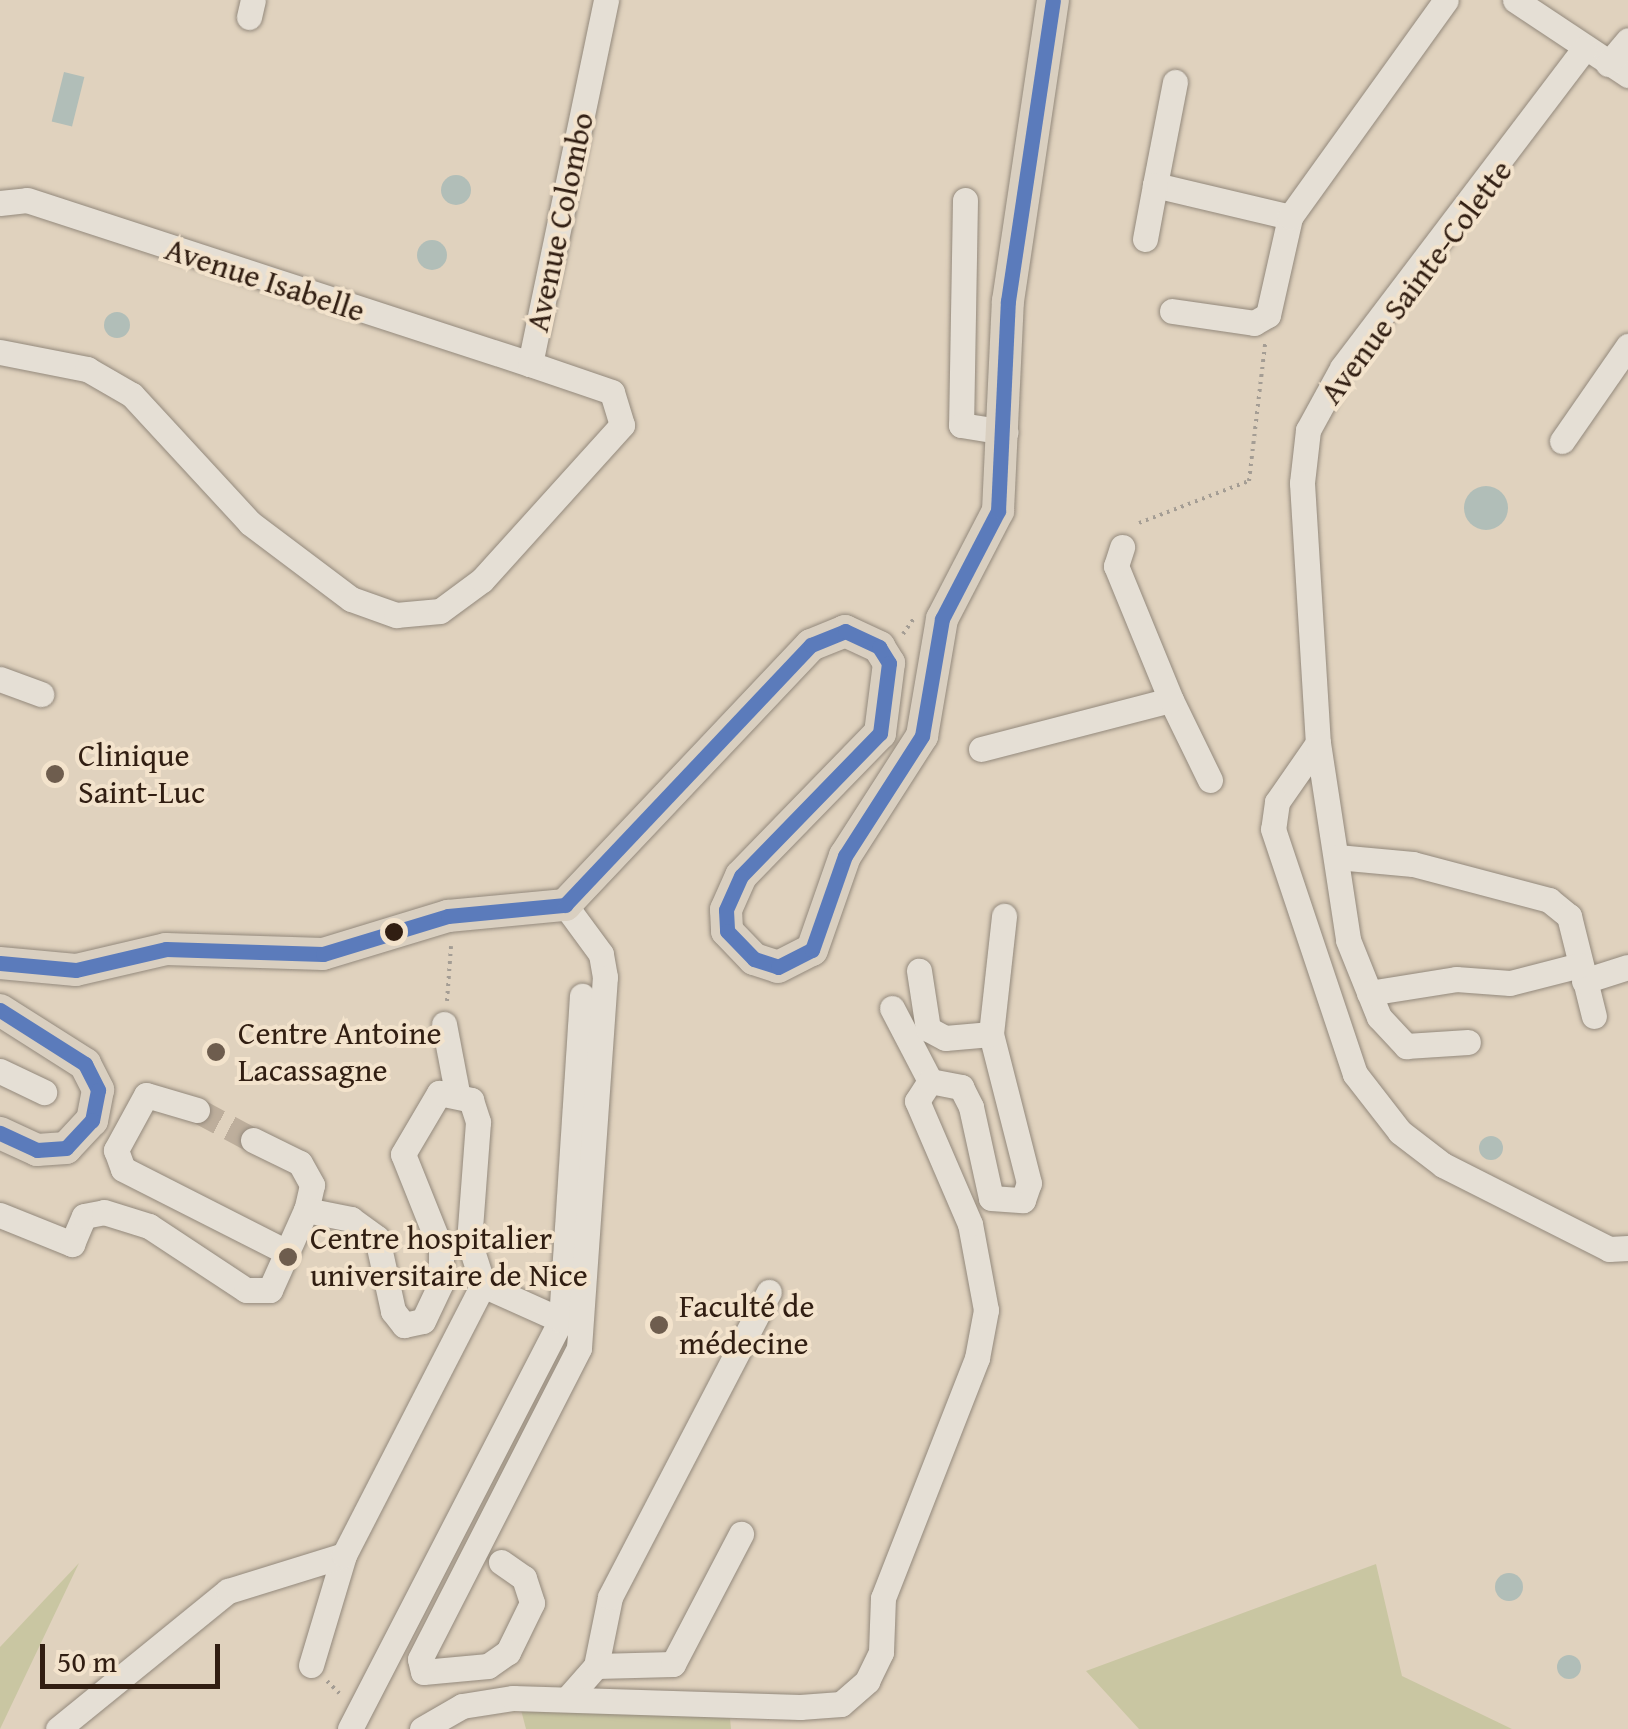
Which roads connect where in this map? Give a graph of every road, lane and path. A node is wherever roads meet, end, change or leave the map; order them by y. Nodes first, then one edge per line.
1 (606, 0) edge
2 (1053, 0) edge
3 (1446, 0) edge
4 (1514, 0) edge
5 (1628, 40) edge
6 (1584, 48) junction
7 (1618, 70) edge
8 (1175, 82) dead end
9 (1155, 185) junction
10 (964, 200) dead end
11 (0, 203) edge
12 (1290, 217) junction
13 (1144, 239) dead end
14 (1172, 311) dead end
15 (1268, 315) junction
16 (1628, 346) edge
17 (0, 352) edge
18 (530, 364) junction
19 (1005, 432) junction
20 (1562, 441) dead end
21 (1140, 523) dead end
22 (1122, 547) dead end
23 (0, 678) edge
24 (41, 694) dead end
25 (1171, 700) junction
26 (1318, 743) junction
27 (981, 748) dead end
28 (1210, 780) dead end
29 (1337, 857) junction
30 (565, 906) junction
31 (448, 916) junction
32 (1004, 916) dead end
33 (0, 963) edge
34 (1628, 967) edge
35 (919, 971) dead end
36 (1582, 973) junction
37 (1369, 994) junction
38 (582, 996) dead end
39 (892, 1008) dead end
40 (0, 1010) edge
41 (1594, 1016) dead end
42 (444, 1024) joint
43 (990, 1034) junction
44 (1468, 1042) dead end
45 (0, 1071) edge
46 (930, 1081) junction
47 (44, 1092) dead end
48 (457, 1092) junction
49 (197, 1110) tunnel mouth
50 (0, 1133) edge
51 (253, 1140) tunnel mouth
52 (306, 1210) junction
53 (0, 1215) edge
54 (1628, 1248) edge
55 (281, 1249) junction
56 (482, 1286) junction
57 (768, 1292) dead end
58 (562, 1320) junction
59 (742, 1534) dead end
60 (344, 1556) junction
61 (501, 1562) dead end
62 (311, 1664) joint
63 (596, 1666) junction
64 (567, 1699) junction
65 (354, 1721) edge
66 (58, 1729) edge
67 (422, 1729) edge

1 - 18 street, Avenue Colombo
2 - 19 main road
3 - 12 street
4 - 6 street
5 - 7 street
6 - 7 street
6 - 26 street, Avenue Sainte-Colette
8 - 9 street
9 - 12 street
9 - 13 street
10 - 19 street
11 - 18 street, Avenue Isabelle
12 - 15 street
14 - 15 street
15 - 21 path
16 - 20 street
17 - 18 street, Avenue Colombo
19 - 30 main road
22 - 25 street
23 - 24 street
25 - 27 street
25 - 28 street
26 - 29 street, Avenue Sainte-Colette
26 - 54 street
29 - 36 street
29 - 37 street, Avenue Sainte-Colette
30 - 31 main road
30 - 61 street
31 - 33 main road
31 - 42 path
32 - 43 street
34 - 36 street
35 - 43 street
36 - 37 street
36 - 41 street
37 - 44 street, Avenue Sainte-Colette
38 - 58 street
39 - 46 street
40 - 50 main road
42 - 48 street
43 - 46 street
45 - 47 street
46 - 64 street
48 - 52 street
48 - 56 street
49 - 55 street
51 - 52 street
52 - 55 street
53 - 55 street
56 - 58 street
56 - 60 street
57 - 63 street
58 - 65 street
59 - 63 street
60 - 62 street
60 - 66 street
62 - 65 path
63 - 64 street
64 - 67 street

